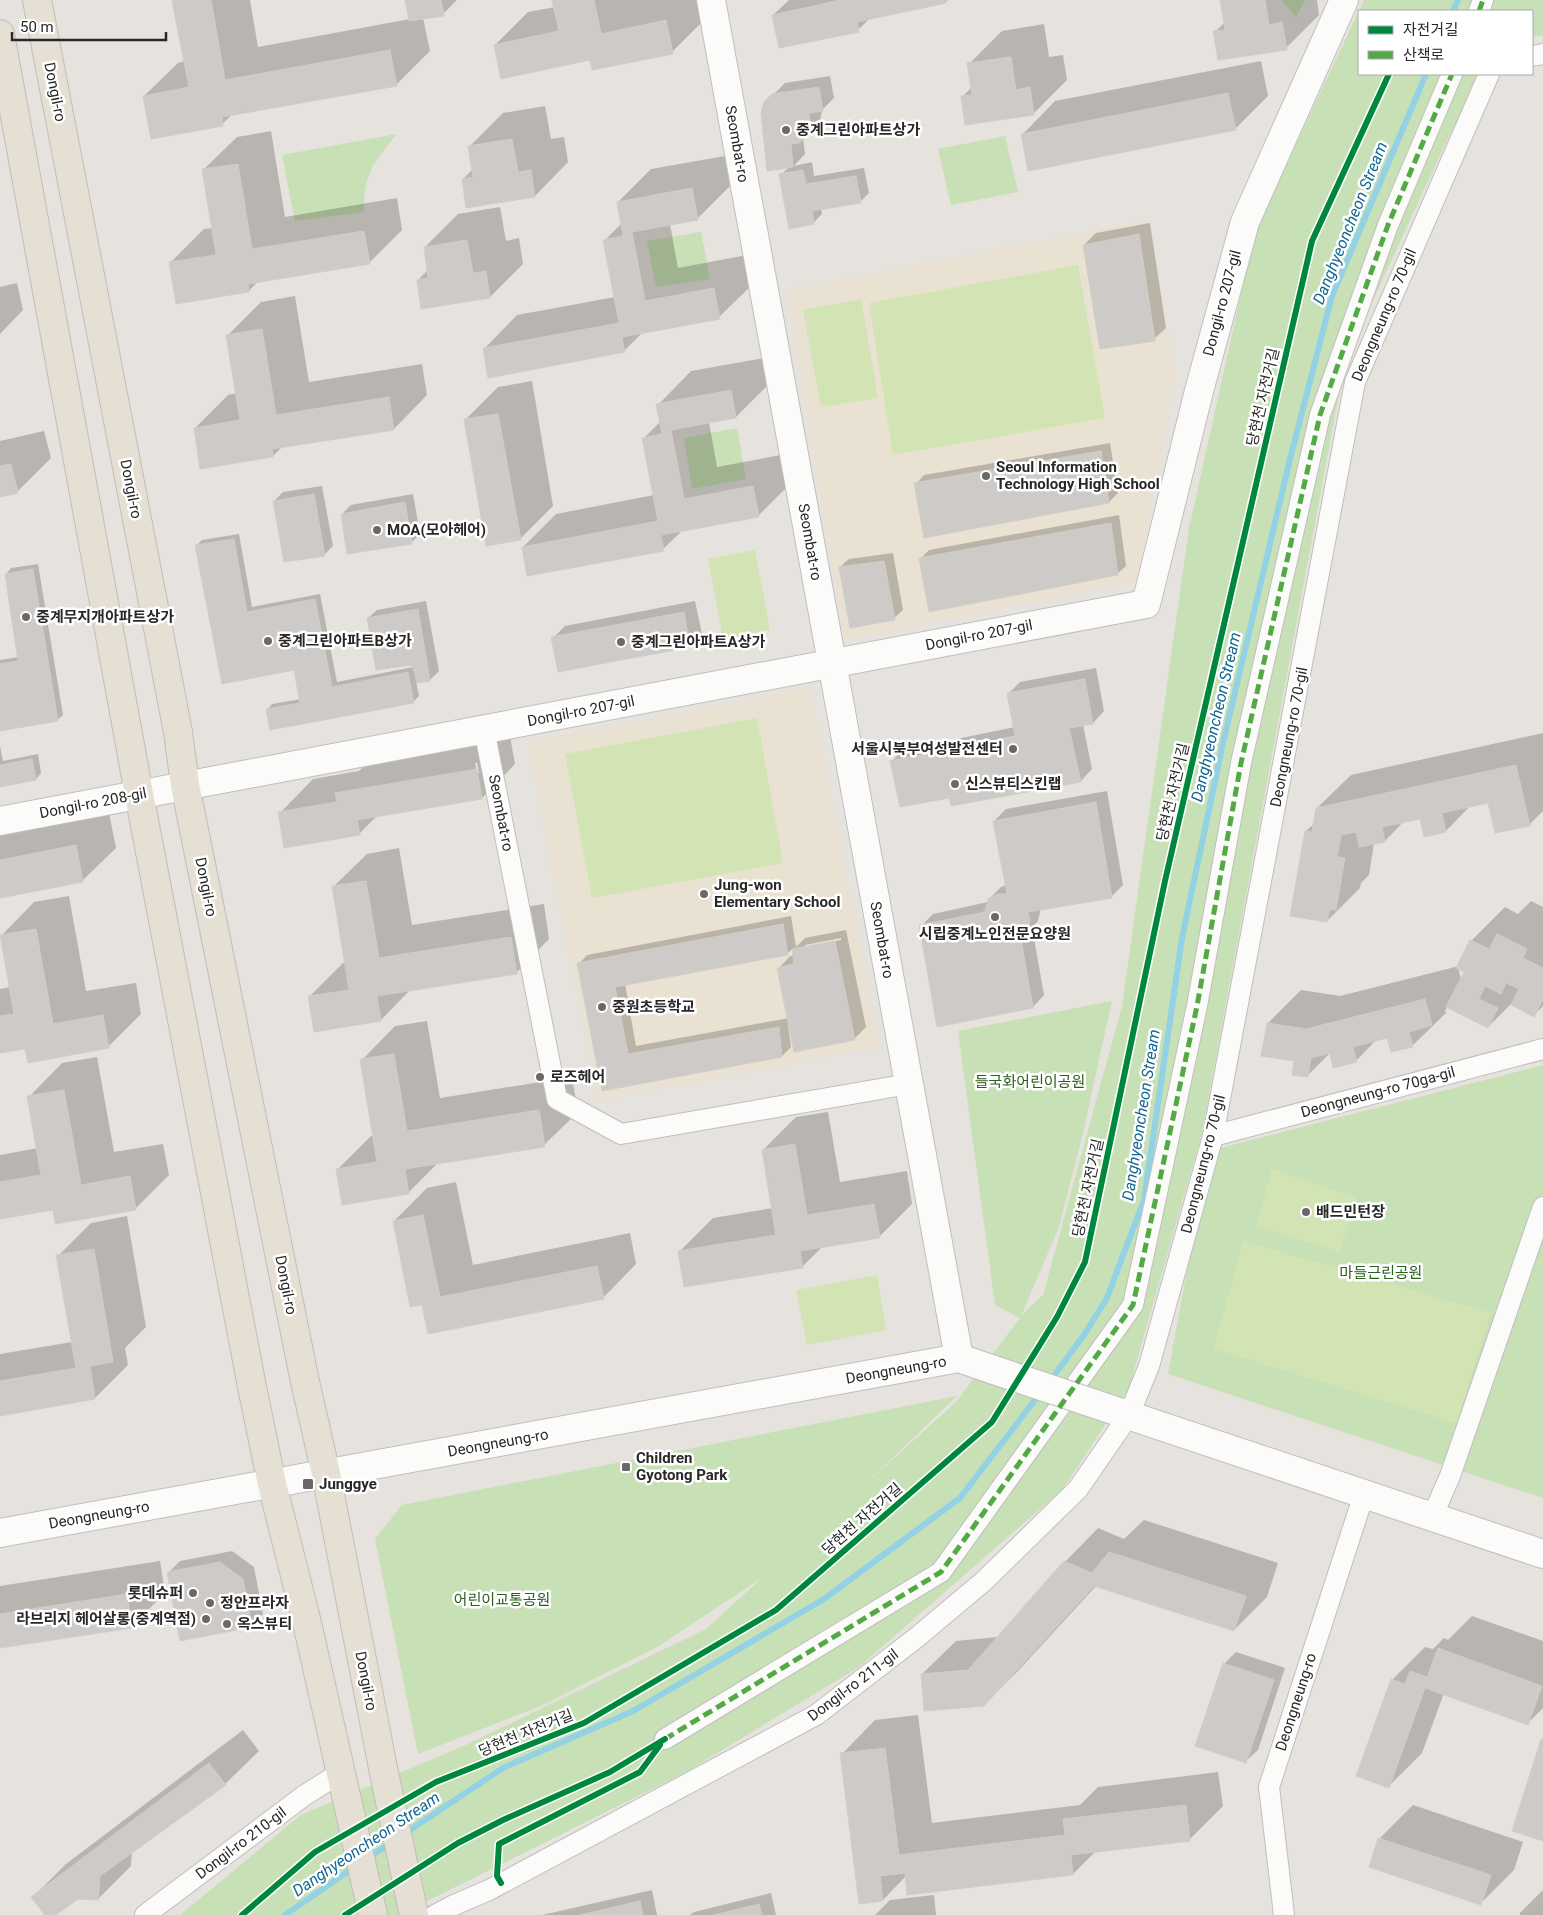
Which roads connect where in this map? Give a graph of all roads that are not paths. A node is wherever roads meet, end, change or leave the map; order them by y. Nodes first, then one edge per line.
1 (37, 0) edge
2 (710, 0) edge
3 (1344, 0) edge
4 (0, 34) edge
5 (1452, 75) edge
6 (1489, 75) edge
7 (832, 663) junction
8 (484, 729) junction
9 (185, 785) junction
10 (139, 794) junction
11 (0, 821) edge
12 (1543, 1049) edge
13 (909, 1084) junction
14 (1214, 1136) junction
15 (1543, 1207) edge
16 (959, 1358) junction
17 (1117, 1411) junction
18 (326, 1474) junction
19 (272, 1484) junction
20 (1364, 1494) junction
21 (1432, 1517) junction
22 (0, 1533) edge
23 (1543, 1554) edge
24 (665, 1739) dead end
25 (341, 1782) junction
26 (411, 1904) edge
27 (145, 1915) edge
28 (372, 1915) edge
29 (435, 1915) edge
30 (1284, 1915) edge

1 - 9 main road, Dongil-ro
2 - 7 main road, Seombat-ro
3 - 7 main road, Dongil-ro 207-gil
4 - 10 main road
5 - 24 street
6 - 14 street, Deongneung-ro 70-gil
7 - 8 main road, Dongil-ro 207-gil
7 - 13 main road, Seombat-ro
8 - 9 main road, Dongil-ro 207-gil
8 - 13 street, Seombat-ro
9 - 10 main road, Dongil-ro 208-gil
9 - 18 main road, Dongil-ro
10 - 11 main road, Dongil-ro 208-gil
10 - 19 main road
12 - 14 street, Deongneung-ro 70ga-gil
13 - 16 main road, Seombat-ro
14 - 17 street, Deongneung-ro 70-gil
15 - 21 street
16 - 17 main road, Deongneung-ro, bridge
16 - 18 main road, Deongneung-ro
17 - 20 main road
17 - 29 street, Dongil-ro 211-gil
18 - 19 main road, Deongneung-ro
18 - 26 main road, Dongil-ro
19 - 22 main road, Deongneung-ro
19 - 25 main road
20 - 21 main road
20 - 30 street, Deongneung-ro
21 - 23 main road
25 - 27 street, Dongil-ro 210-gil
25 - 28 main road

